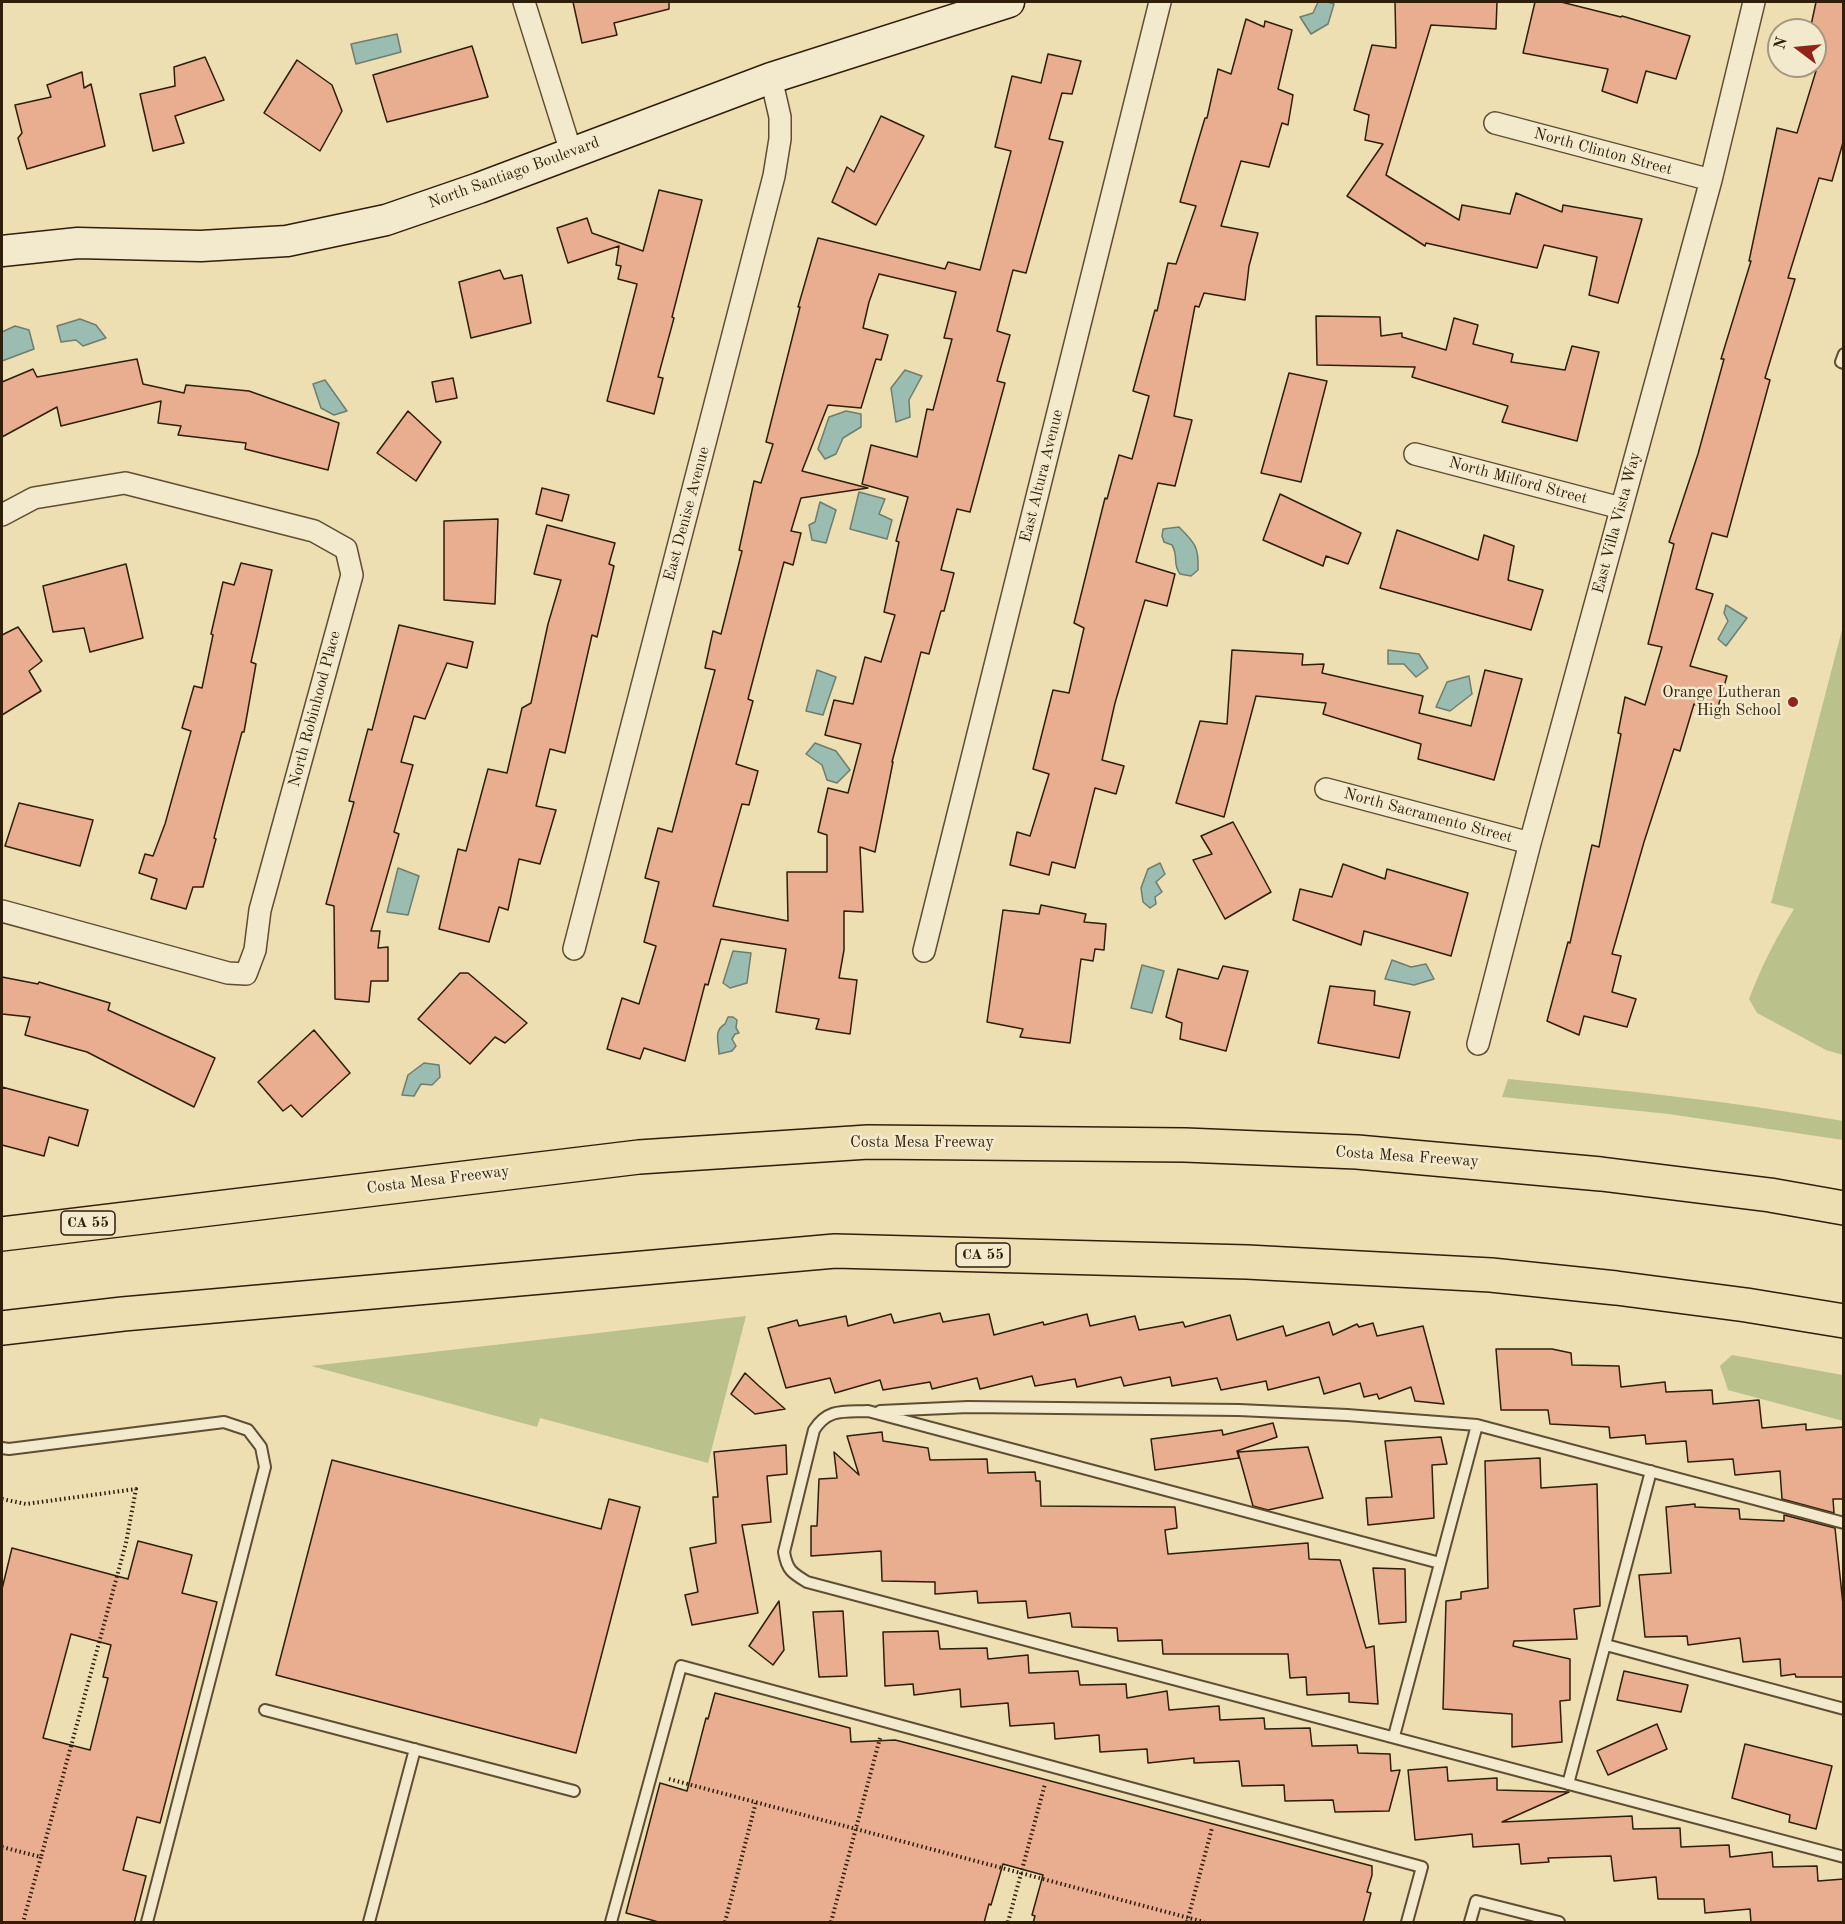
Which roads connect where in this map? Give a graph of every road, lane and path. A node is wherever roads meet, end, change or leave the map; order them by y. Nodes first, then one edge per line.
1 (524, 2) edge
2 (1009, 2) edge
3 (1160, 2) edge
4 (1754, 2) edge
5 (771, 78) junction
6 (1495, 123) dead end
7 (571, 152) junction
8 (1711, 180) junction
9 (2, 251) edge
10 (1844, 354) edge
11 (1844, 363) edge
12 (1414, 454) dead end
13 (1621, 508) junction
14 (2, 515) edge
15 (1326, 789) dead end
16 (1530, 843) junction
17 (2, 911) edge
18 (574, 949) dead end
19 (924, 951) dead end
20 (1478, 1044) dead end
21 (1844, 1208) edge
22 (2, 1234) edge
23 (123, 1314) junction
24 (1844, 1320) edge
25 (2, 1328) edge
26 (2, 1338) edge
27 (868, 1411) junction
28 (1477, 1425) junction
29 (2, 1448) edge
30 (1652, 1471) junction
31 (2, 1499) edge
32 (1844, 1523) edge
33 (1440, 1563) junction
34 (1606, 1645) junction
35 (1844, 1709) edge
36 (265, 1710) dead end
37 (884, 1721) junction
38 (1394, 1736) junction
39 (415, 1749) junction
40 (1050, 1766) junction
41 (651, 1774) junction
42 (1568, 1784) junction
43 (574, 1791) dead end
44 (756, 1802) junction
45 (1216, 1811) junction
46 (855, 1830) junction
47 (2, 1846) edge
48 (41, 1857) junction
49 (1844, 1857) edge
50 (1020, 1875) junction
51 (1187, 1920) edge
52 (23, 1923) edge
53 (147, 1923) edge
54 (369, 1923) edge
55 (611, 1923) edge
56 (725, 1923) edge
57 (831, 1923) edge
58 (1008, 1923) edge
59 (1204, 1923) edge
60 (1407, 1923) edge
61 (1470, 1923) edge
62 (1559, 1923) edge

1 - 7 street
2 - 5 main road, North Santiago Boulevard
3 - 19 street, East Altura Avenue
4 - 8 street, East Villa Vista Way
5 - 7 main road, North Santiago Boulevard
5 - 18 street, East Denise Avenue
6 - 8 street, North Clinton Street
7 - 9 main road, North Santiago Boulevard
8 - 13 street, East Villa Vista Way
10 - 11 lane
12 - 13 street, North Milford Street
13 - 16 street, East Villa Vista Way
14 - 17 street, North Robinhood Place
15 - 16 street, North Sacramento Street
16 - 20 street, East Villa Vista Way
21 - 22 highway, Costa Mesa Freeway / CA 55
23 - 24 highway, CA 55
23 - 25 highway, CA 55
23 - 26 highway
27 - 28 lane
27 - 33 lane
27 - 38 lane
28 - 30 lane
28 - 33 lane
29 - 53 lane
30 - 32 lane
30 - 34 lane
31 - 48 path
33 - 38 lane
34 - 35 lane
34 - 42 lane
36 - 39 lane
37 - 40 lane
37 - 41 lane
37 - 46 path
38 - 42 lane
39 - 43 lane
39 - 54 lane
40 - 45 lane
40 - 50 path
41 - 44 path
41 - 55 lane
42 - 49 lane
44 - 46 path
44 - 56 path
45 - 51 path
45 - 60 lane
46 - 50 path
46 - 57 path
47 - 48 path
48 - 52 path
50 - 51 path
50 - 58 path
51 - 59 path
61 - 62 lane

